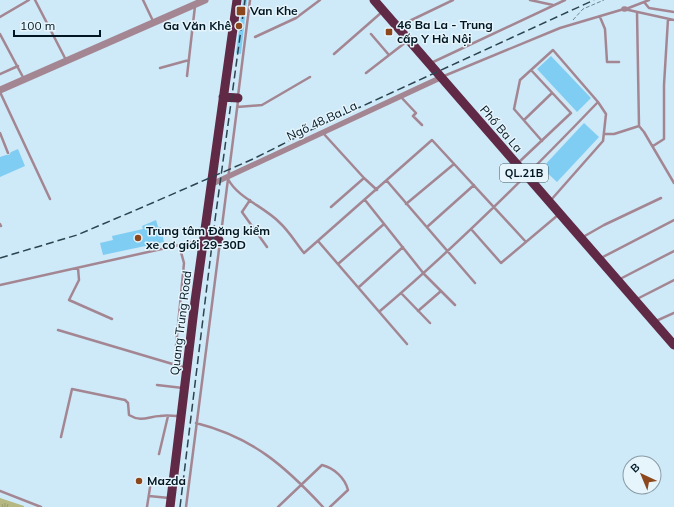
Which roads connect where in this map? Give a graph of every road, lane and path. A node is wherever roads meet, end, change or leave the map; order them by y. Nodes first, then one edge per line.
1 (29, 0) edge
2 (35, 0) edge
3 (143, 0) edge
4 (205, 0) edge
5 (236, 0) edge
6 (250, 0) edge
7 (320, 0) edge
8 (374, 0) edge
9 (453, 0) edge
10 (530, 0) edge
11 (565, 0) edge
12 (604, 0) edge
13 (649, 0) edge
14 (643, 3) junction
15 (196, 4) junction
16 (554, 5) junction
17 (625, 9) junction
18 (383, 11) junction
19 (637, 12) junction
20 (674, 12) edge
21 (600, 16) junction
22 (0, 17) edge
23 (668, 19) junction
24 (674, 20) edge
25 (154, 22) junction
26 (568, 26) junction
27 (397, 27) junction
28 (0, 34) edge
29 (371, 34) dead end
30 (255, 36) dead end
31 (408, 40) junction
32 (334, 54) dead end
33 (389, 55) junction
34 (189, 60) junction
35 (67, 62) junction
36 (619, 62) dead end
37 (429, 64) junction
38 (18, 66) junction
39 (160, 68) dead end
40 (531, 70) junction
41 (366, 73) dead end
42 (0, 74) edge
43 (187, 76) dead end
44 (310, 77) dead end
45 (442, 77) junction
46 (25, 79) junction
47 (0, 91) edge
48 (552, 93) junction
49 (400, 96) junction
50 (223, 97) junction
51 (237, 102) junction
52 (598, 102) junction
53 (524, 120) junction
54 (422, 125) dead end
55 (639, 126) junction
56 (0, 133) edge
57 (323, 133) junction
58 (605, 134) junction
59 (542, 141) junction
60 (653, 146) junction
61 (8, 153) dead end
62 (454, 164) junction
63 (516, 164) junction
64 (527, 176) junction
65 (227, 178) junction
66 (364, 178) junction
67 (386, 182) junction
68 (674, 183) edge
69 (212, 184) junction
70 (474, 185) junction
71 (377, 190) junction
72 (661, 198) dead end
73 (50, 199) dead end
74 (250, 200) junction
75 (365, 200) junction
76 (550, 202) junction
77 (406, 204) junction
78 (495, 206) junction
79 (331, 207) dead end
80 (560, 214) junction
81 (674, 220) edge
82 (384, 224) junction
83 (427, 227) junction
84 (471, 229) junction
85 (581, 239) junction
86 (204, 240) junction
87 (219, 240) junction
88 (318, 241) junction
89 (526, 242) junction
90 (179, 245) junction
91 (267, 247) dead end
92 (403, 247) junction
93 (674, 251) edge
94 (447, 252) junction
95 (599, 259) junction
96 (338, 264) junction
97 (78, 268) junction
98 (424, 274) junction
99 (618, 280) junction
100 (674, 280) edge
101 (475, 283) dead end
102 (0, 285) edge
103 (359, 288) junction
104 (441, 291) junction
105 (401, 293) junction
106 (635, 300) junction
107 (455, 305) dead end
108 (380, 311) junction
109 (418, 311) junction
110 (674, 312) edge
111 (112, 319) dead end
112 (654, 322) junction
113 (430, 324) dead end
114 (58, 330) dead end
115 (407, 344) dead end
116 (674, 345) edge
117 (176, 346) dead end
118 (188, 369) junction
119 (158, 385) dead end
120 (185, 389) junction
121 (168, 416) junction
122 (182, 416) junction
123 (196, 423) junction
124 (61, 437) dead end
125 (159, 454) dead end
126 (151, 481) dead end
127 (302, 485) junction
128 (0, 491) edge
129 (149, 496) junction
130 (171, 503) edge
131 (41, 507) edge
132 (148, 507) edge
133 (186, 507) edge
134 (278, 507) edge
135 (323, 507) edge
136 (330, 507) edge

1 - 22 lane
2 - 35 lane
3 - 25 lane
4 - 15 street
5 - 50 highway, Quang Trung Road
6 - 51 lane
7 - 30 lane
8 - 18 highway, Phố Ba La / QL.21B
9 - 27 lane
10 - 16 lane
11 - 16 lane
12 - 26 path
13 - 14 lane
14 - 17 lane
14 - 20 lane
15 - 25 street
15 - 34 lane
16 - 37 lane
17 - 19 lane
17 - 21 lane
18 - 27 highway, Phố Ba La / QL.21B
18 - 32 lane
19 - 23 lane
19 - 55 lane
21 - 26 lane
21 - 36 lane
23 - 24 lane
23 - 60 lane
25 - 35 street
26 - 45 lane
27 - 31 highway, Phố Ba La / QL.21B
28 - 38 lane
29 - 33 lane
31 - 33 lane
31 - 37 highway, Phố Ba La / QL.21B
33 - 41 lane
34 - 39 lane
34 - 43 lane
35 - 46 street
37 - 45 highway, Phố Ba La / QL.21B
38 - 42 lane
38 - 46 lane
40 - 48 lane
40 - 52 lane
40 - 53 lane
44 - 51 lane
45 - 49 street, Ngõ 48 Ba La
45 - 63 highway, Phố Ba La / QL.21B
46 - 47 street
47 - 73 lane
48 - 53 lane
48 - 59 lane
49 - 54 lane
49 - 57 street, Ngõ 48 Ba La
50 - 51 highway
50 - 69 highway, Quang Trung Road
51 - 65 lane
52 - 58 lane
52 - 64 lane
53 - 59 lane
55 - 58 lane
55 - 60 lane
56 - 61 lane
57 - 65 street, Ngõ 48 Ba La
57 - 66 lane
58 - 76 lane
59 - 63 lane
60 - 68 lane
62 - 67 lane
62 - 70 lane
62 - 77 lane
63 - 64 highway, Phố Ba La / QL.21B
64 - 76 highway, Phố Ba La / QL.21B
64 - 78 lane
65 - 69 street, Ngõ 48 Ba La
65 - 74 lane
65 - 87 lane
66 - 71 lane
66 - 79 lane
67 - 71 lane
67 - 77 lane
69 - 86 highway, Quang Trung Road
70 - 78 lane
70 - 83 lane
71 - 75 lane
72 - 85 lane
74 - 88 lane
74 - 91 lane
75 - 82 lane
75 - 88 lane
76 - 80 highway, Phố Ba La / QL.21B
77 - 83 lane
78 - 84 lane
78 - 89 lane
80 - 85 highway, Phố Ba La / QL.21B
80 - 89 lane
81 - 95 lane
82 - 92 lane
82 - 96 lane
83 - 94 lane
84 - 89 lane
84 - 94 lane
85 - 95 highway, Phố Ba La / QL.21B
86 - 87 highway
86 - 90 lane
86 - 118 highway, Quang Trung Road
87 - 123 lane
88 - 96 lane
90 - 97 lane
90 - 117 lane
92 - 98 lane
92 - 103 lane
93 - 99 lane
94 - 98 lane
94 - 101 lane
95 - 99 highway, Phố Ba La / QL.21B
96 - 103 lane
97 - 102 lane
97 - 111 lane
98 - 104 lane
98 - 105 lane
99 - 106 highway, Phố Ba La / QL.21B
100 - 106 lane
103 - 108 lane
104 - 107 lane
104 - 109 lane
105 - 108 lane
105 - 109 lane
106 - 112 highway, Phố Ba La / QL.21B
108 - 115 lane
109 - 113 lane
110 - 112 lane
112 - 116 highway, Phố Ba La / QL.21B
114 - 118 lane
118 - 120 highway, Quang Trung Road
119 - 120 lane
120 - 122 highway, Quang Trung Road
121 - 122 lane
121 - 124 lane
121 - 125 lane
122 - 130 highway, Quang Trung Road
123 - 127 lane
123 - 133 lane
126 - 129 lane
127 - 134 lane
127 - 135 lane
127 - 136 lane
128 - 131 lane
129 - 130 lane
129 - 132 lane

